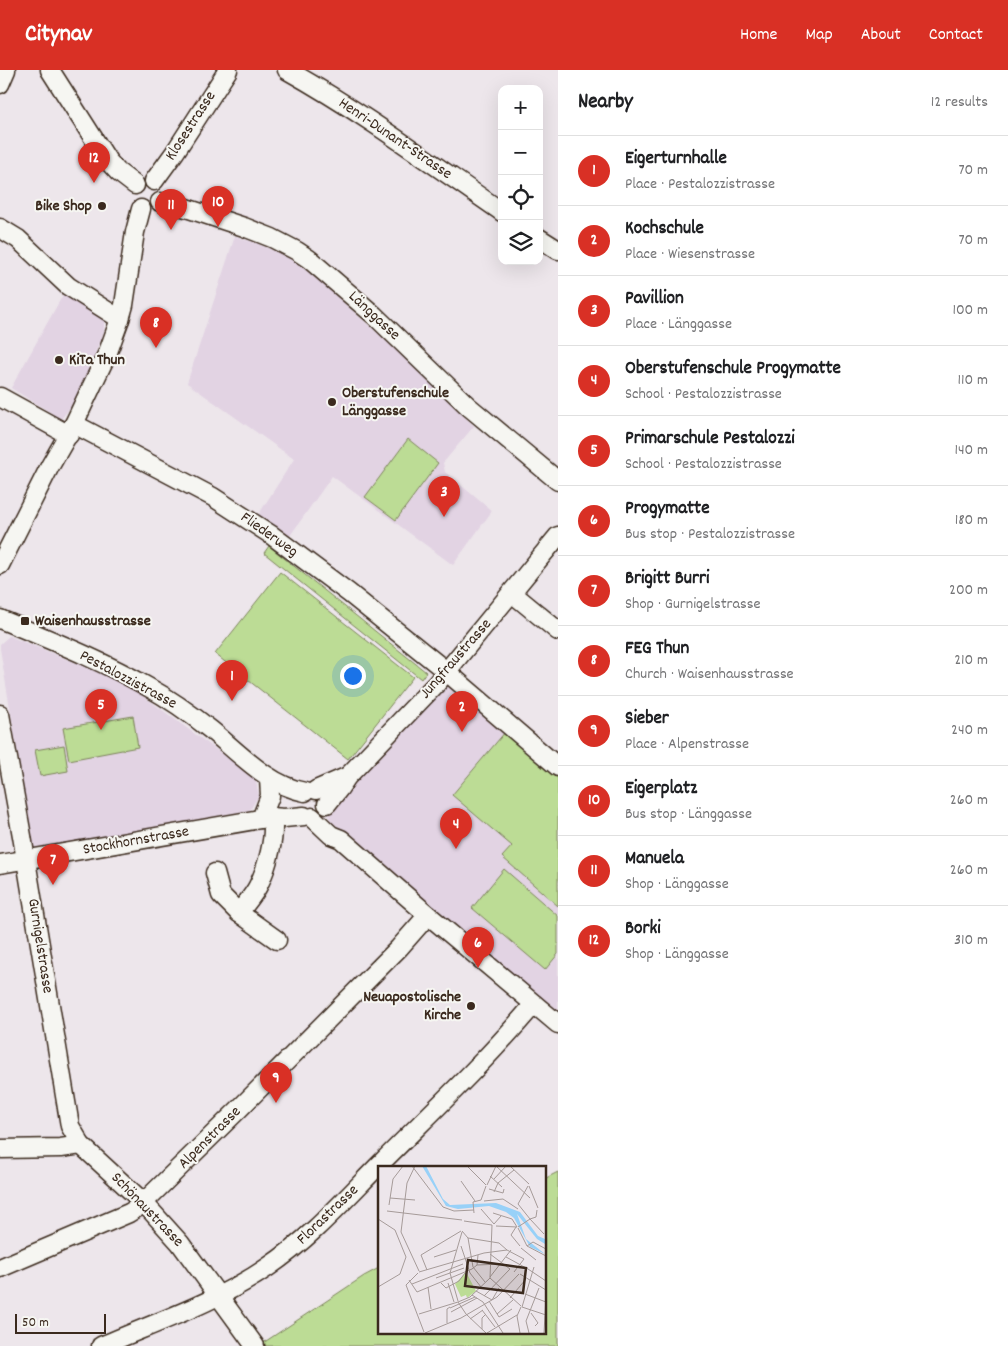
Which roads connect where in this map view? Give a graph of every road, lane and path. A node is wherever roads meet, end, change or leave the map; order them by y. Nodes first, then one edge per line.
1 (6, 70) edge
2 (50, 70) edge
3 (228, 70) edge
4 (287, 70) edge
5 (0, 84) edge
6 (154, 182) junction
7 (135, 185) junction
8 (160, 202) junction
9 (498, 209) edge
10 (141, 210) junction
11 (0, 228) edge
12 (543, 241) edge
13 (558, 250) edge
14 (120, 319) junction
15 (0, 396) edge
16 (71, 430) junction
17 (558, 481) edge
18 (558, 536) edge
19 (0, 565) edge
20 (512, 593) junction
21 (0, 620) edge
22 (558, 631) edge
23 (447, 672) junction
24 (0, 714) edge
25 (558, 767) edge
26 (268, 778) junction
27 (310, 805) junction
28 (266, 818) junction
29 (26, 860) junction
30 (0, 864) edge
31 (215, 874) dead end
32 (239, 913) junction
33 (428, 915) junction
34 (277, 940) dead end
35 (534, 1004) junction
36 (558, 1024) edge
37 (81, 1145) junction
38 (0, 1149) edge
39 (378, 1166) edge
40 (378, 1166) edge
41 (144, 1203) junction
42 (0, 1268) edge
43 (218, 1297) junction
44 (101, 1346) edge
45 (255, 1346) edge

1 - 5 street
2 - 7 street
3 - 6 street, Klosestrasse
4 - 9 street, Henri-Dunant-Strasse
6 - 7 street
6 - 8 street
7 - 10 street
8 - 10 street
8 - 17 street, Länggasse
10 - 14 street
11 - 14 street
12 - 13 street
14 - 16 street
15 - 16 street, Fliederweg
16 - 19 street
16 - 23 street, Fliederweg
18 - 20 street, Jungfraustrasse
20 - 22 street
20 - 23 street, Jungfraustrasse
21 - 26 street, Pestalozzistrasse
23 - 25 street, Fliederweg
23 - 27 street, Jungfraustrasse
24 - 29 street, Gurnigelstrasse
26 - 27 street, Pestalozzistrasse
26 - 28 street
27 - 28 street, Stockhornstrasse
27 - 33 street
28 - 29 street, Stockhornstrasse
28 - 32 street
29 - 30 street, Stockhornstrasse
29 - 37 street, Gurnigelstrasse
31 - 32 street
32 - 34 street
33 - 35 street
33 - 41 street, Alpenstrasse
35 - 36 street
35 - 39 street, Florastrasse
37 - 38 street
37 - 41 street, Schönaustrasse
40 - 43 street, Florastrasse
41 - 42 street, Alpenstrasse
41 - 43 street, Schönaustrasse
43 - 44 street, Florastrasse
43 - 45 street, Schönaustrasse

